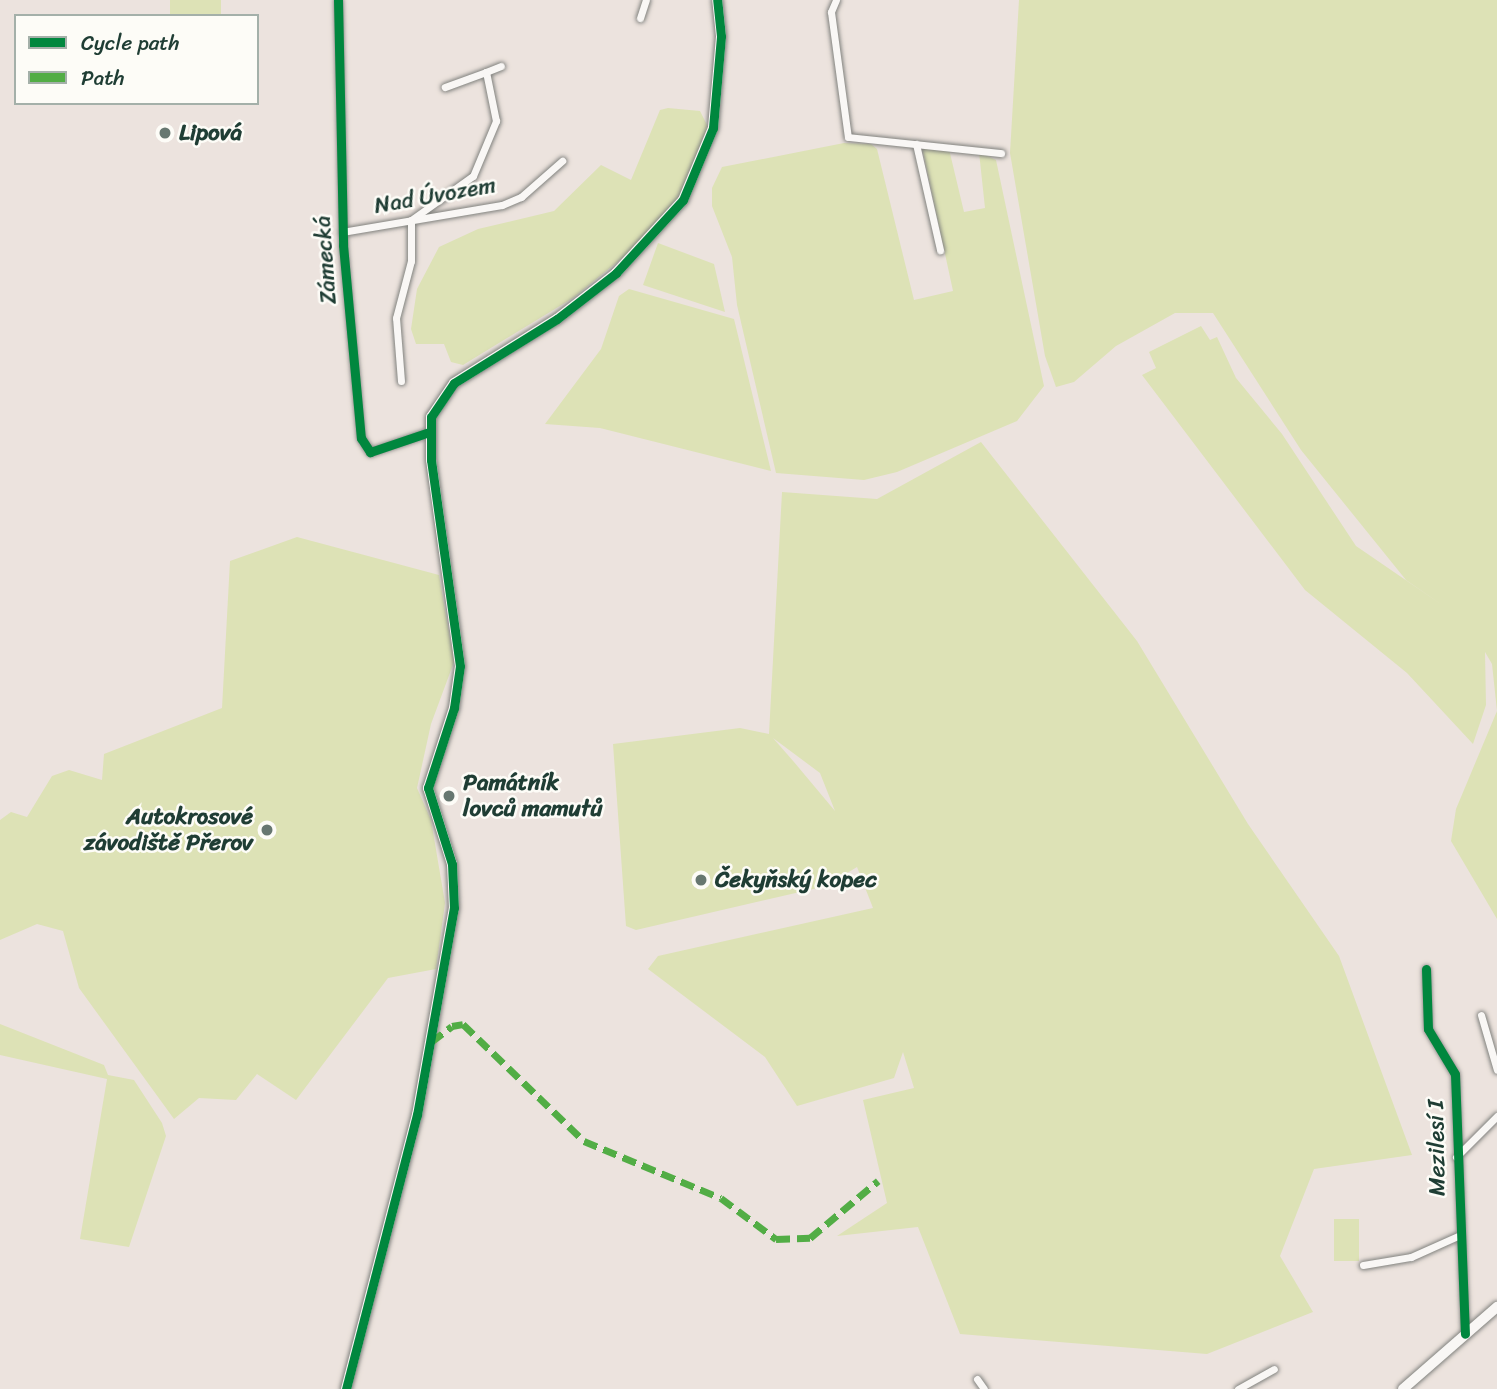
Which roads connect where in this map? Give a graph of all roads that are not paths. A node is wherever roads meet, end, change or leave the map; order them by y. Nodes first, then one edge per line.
1 (338, 0) edge
2 (646, 0) edge
3 (717, 0) edge
4 (836, 0) edge
5 (640, 18) dead end
6 (501, 66) dead end
7 (486, 72) junction
8 (445, 88) dead end
9 (916, 144) junction
10 (1001, 153) dead end
11 (562, 161) dead end
12 (411, 220) junction
13 (342, 232) junction
14 (940, 250) dead end
15 (401, 381) dead end
16 (429, 432) junction
17 (1426, 970) dead end
18 (1481, 1015) dead end
19 (1497, 1070) edge
20 (1497, 1116) edge
21 (1456, 1157) junction
22 (1458, 1236) junction
23 (1363, 1265) dead end
24 (1497, 1307) edge
25 (1465, 1334) junction
26 (1274, 1369) dead end
27 (978, 1379) dead end
28 (346, 1389) edge
29 (984, 1389) edge
30 (1238, 1389) edge
31 (1404, 1389) edge

1 - 13 street, Zámecká
2 - 5 street
3 - 16 main road
4 - 9 street
6 - 7 street
7 - 8 street
7 - 12 street
9 - 10 street
9 - 14 street
11 - 12 street, Nad Úvozem
12 - 13 street, Nad Úvozem
12 - 15 street
13 - 16 street, Zámecká
16 - 28 main road
17 - 21 street, Mezilesí I
18 - 19 street
20 - 21 street, Mezilesí I
21 - 22 street, Mezilesí I
22 - 23 street
22 - 25 street, Mezilesí I
24 - 25 main road
25 - 31 main road
26 - 30 street
27 - 29 street

